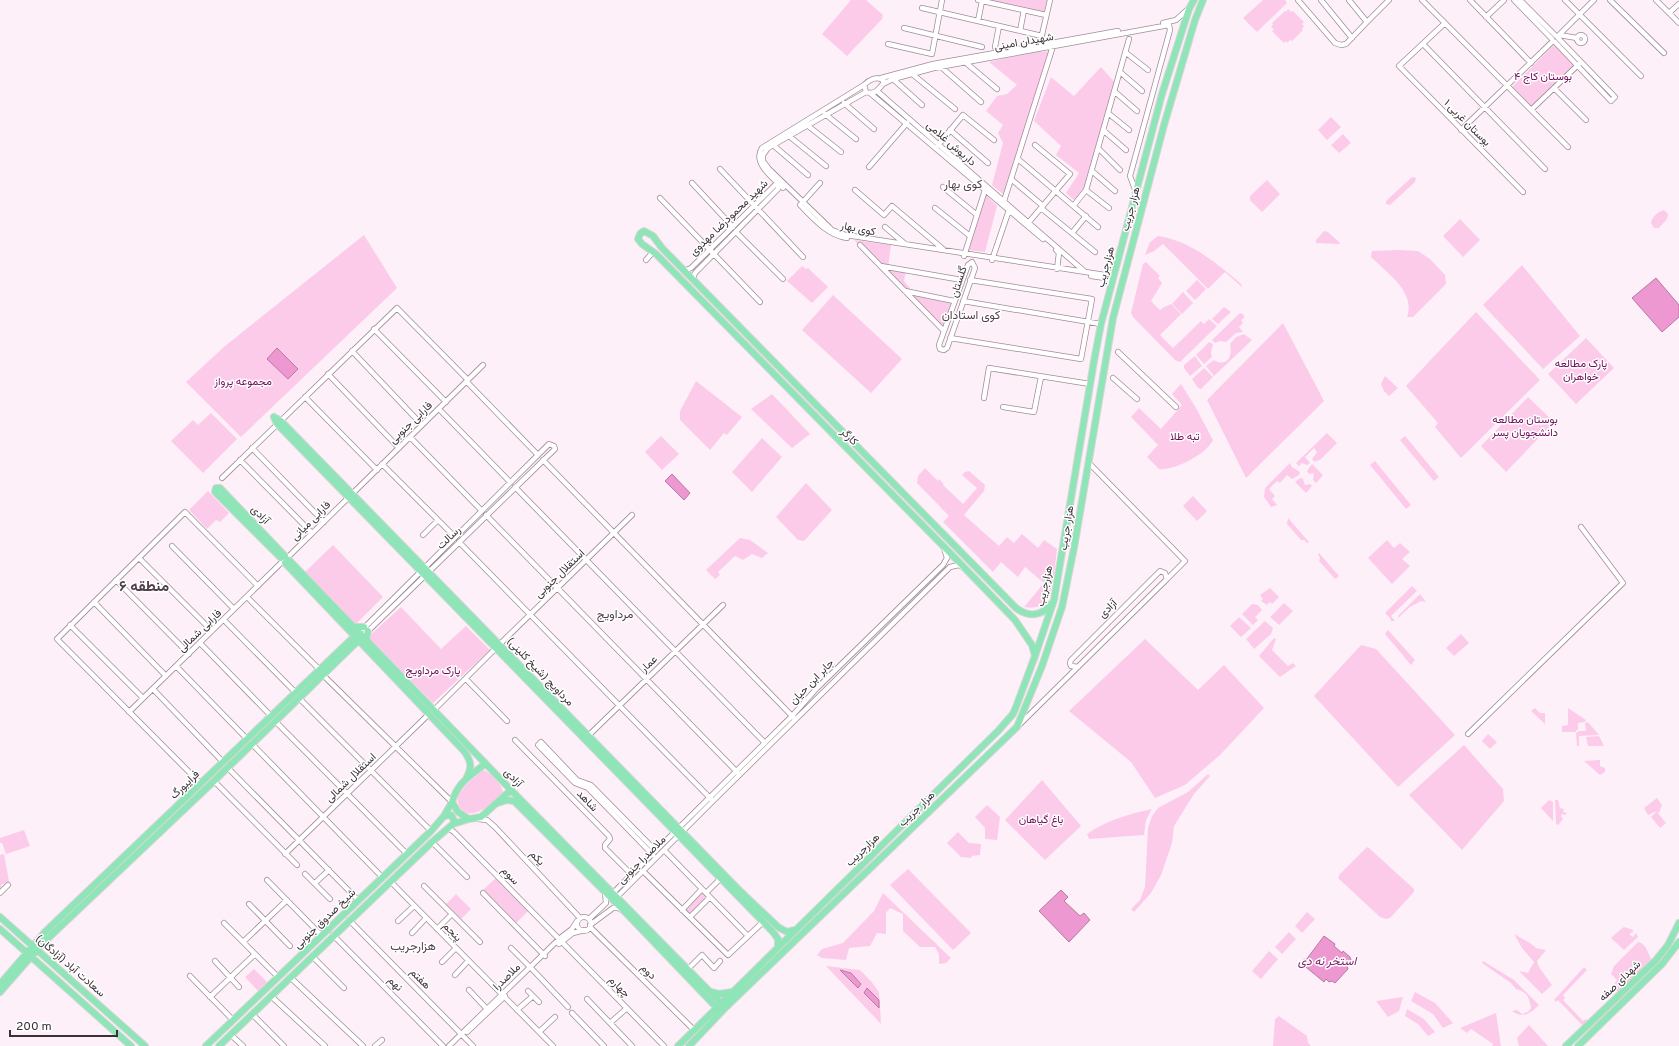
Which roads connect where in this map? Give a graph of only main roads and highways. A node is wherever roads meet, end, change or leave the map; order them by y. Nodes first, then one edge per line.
1 (1194, 0) edge
2 (1203, 0) edge
3 (1157, 113) junction
4 (1166, 116) junction
5 (1154, 125) junction
6 (1163, 129) junction
7 (1096, 353) junction
8 (1106, 355) junction
9 (274, 417) dead end
10 (217, 490) dead end
11 (890, 492) junction
12 (911, 502) junction
13 (917, 519) junction
14 (944, 536) junction
15 (991, 583) junction
16 (985, 588) junction
17 (1054, 600) junction
18 (351, 630) junction
19 (358, 637) junction
20 (349, 646) junction
21 (367, 646) junction
22 (498, 646) junction
23 (1036, 656) junction
24 (431, 712) junction
25 (250, 742) junction
26 (485, 764) junction
27 (466, 779) junction
28 (511, 790) junction
29 (452, 802) junction
30 (498, 803) junction
31 (444, 816) junction
32 (469, 819) junction
33 (164, 824) junction
34 (450, 826) junction
35 (153, 829) junction
36 (679, 832) junction
37 (157, 835) junction
38 (580, 864) junction
39 (739, 894) junction
40 (0, 918) edge
41 (1679, 923) edge
42 (0, 929) edge
43 (796, 930) junction
44 (21, 936) junction
45 (41, 936) junction
46 (50, 936) junction
47 (653, 938) junction
48 (1679, 942) edge
49 (17, 944) junction
50 (778, 947) junction
51 (35, 948) junction
52 (29, 955) junction
53 (46, 958) junction
54 (23, 962) junction
55 (39, 964) junction
56 (1, 980) edge
57 (0, 992) edge
58 (710, 992) junction
59 (732, 992) junction
60 (721, 1007) junction
61 (131, 1046) edge
62 (146, 1046) edge
63 (206, 1046) edge
64 (219, 1046) edge
65 (678, 1046) edge
66 (689, 1046) edge
67 (1566, 1046) edge
68 (1578, 1046) edge

1 - 3 main road, هزارجریب
2 - 4 main road, هزار جریب
3 - 4 main road
3 - 5 main road, هزارجریب
4 - 6 main road, هزار جریب
5 - 6 main road
5 - 7 main road, هزارجریب
6 - 8 main road, هزار جریب
7 - 8 main road
7 - 17 main road, هزارجریب
8 - 60 main road, هزار جریب
9 - 22 main road, مرداویج (شیخ کلینی)
10 - 18 main road, آزادی
11 - 12 main road
11 - 12 main road, کارگر
11 - 13 main road, کارگر
12 - 14 main road, کارگر
13 - 14 main road
13 - 16 main road, کارگر
14 - 15 main road, کارگر
15 - 16 main road
15 - 17 main road, کارگر
16 - 23 main road, کارگر
17 - 23 main road, هزارجریب
18 - 19 main road, آزادی
18 - 20 main road
18 - 21 main road
19 - 20 main road, فرایبورگ
19 - 21 main road, آزادی
20 - 21 main road
20 - 25 main road, فرایبورگ
21 - 24 main road, آزادی
22 - 36 main road, مرداویج (شیخ کلینی)
22 - 36 main road, مرداویج (شیخ کلینی)
23 - 43 main road, هزارجریب
24 - 26 main road, آزادی
24 - 27 main road, آزادی
25 - 33 main road, فرایبورگ
25 - 33 main road, فرایبورگ
26 - 27 main road
26 - 28 main road, آزادی
27 - 29 main road, شیخ صدوق جنوبی
28 - 30 main road
28 - 38 main road, آزادی
29 - 31 main road, شیخ صدوق جنوبی
29 - 32 main road
30 - 32 main road, شیخ صدوق جنوبی
30 - 38 main road, آزادی
31 - 34 main road
31 - 63 main road, شیخ صدوق جنوبی
32 - 34 main road, شیخ صدوق جنوبی
33 - 35 main road, فرایبورگ
33 - 37 main road, فرایبورگ
34 - 64 main road, شیخ صدوق جنوبی
35 - 37 main road
35 - 45 main road, فرایبورگ
36 - 39 main road, مرداویج (شیخ کلینی)
37 - 46 main road, فرایبورگ
38 - 47 main road, آزادی
38 - 47 main road, آزادی
39 - 43 main road, مرداویج (شیخ کلینی)
39 - 50 main road, مرداویج (شیخ کلینی)
40 - 44 main road, سعادت آباد (آزادگان)
41 - 67 main road, شهدای صفه
42 - 49 main road, سعادت آباد (آزادگان)
43 - 50 main road, هزارجریب
44 - 45 main road
44 - 51 main road, سعادت آباد (آزادگان)
45 - 51 main road, فرایبورگ
46 - 51 main road, فرایبورگ
46 - 53 main road
47 - 58 main road, آزادی
47 - 60 main road, آزادی
48 - 68 main road, شهدای صفه
49 - 52 main road, سعادت آباد (آزادگان)
49 - 54 main road
50 - 59 main road, هزارجریب
51 - 52 main road, فرایبورگ
51 - 53 main road, سعادت آباد (آزادگان)
52 - 54 main road, فرایبورگ
52 - 55 main road, سعادت آباد (آزادگان)
53 - 62 main road, سعادت آباد (آزادگان)
54 - 55 main road
54 - 56 main road
54 - 57 main road
55 - 61 main road, سعادت آباد (آزادگان)
58 - 59 main road
58 - 60 main road, آزادی
59 - 60 main road, هزارجریب
60 - 65 main road, هزارجریب
60 - 66 main road, هزار جریب

